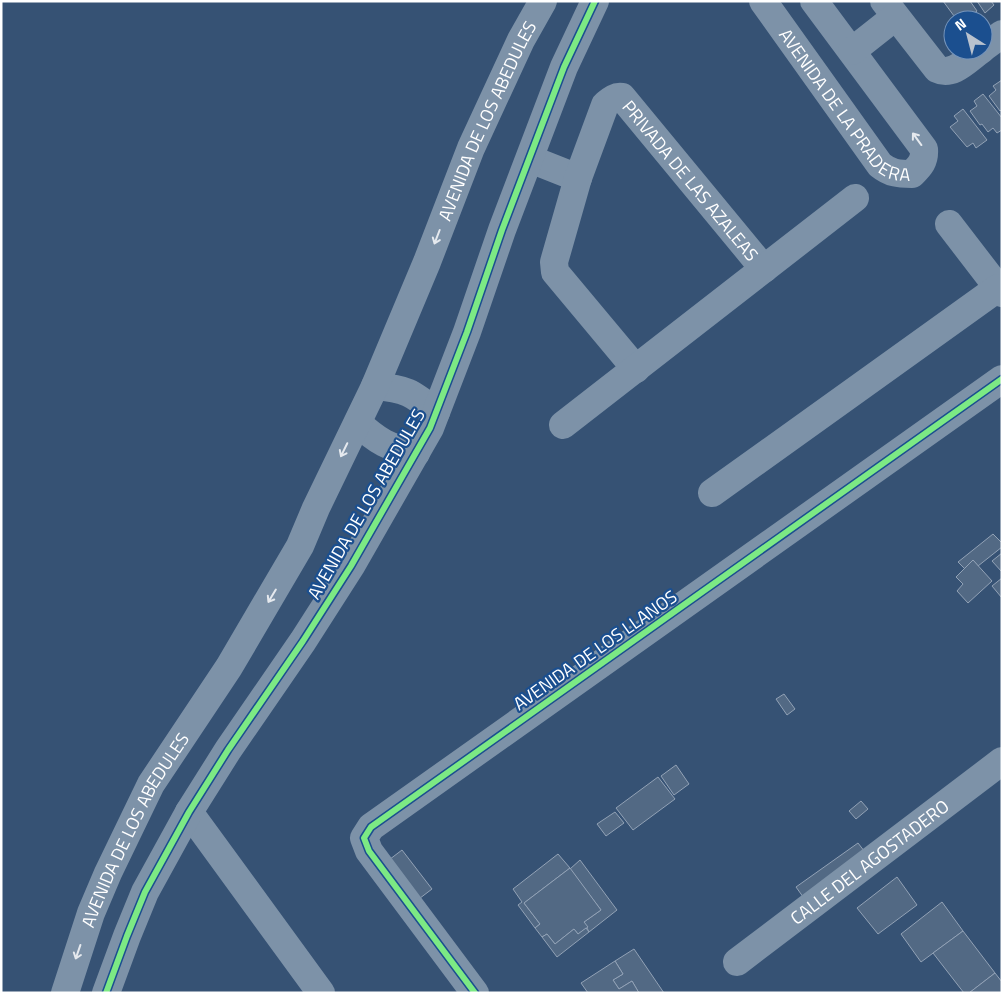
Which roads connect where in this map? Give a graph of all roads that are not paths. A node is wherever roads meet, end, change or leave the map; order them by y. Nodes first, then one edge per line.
1 (542, 1) edge
2 (595, 1) edge
3 (763, 1) edge
4 (814, 1) edge
5 (890, 9) edge
6 (852, 51) junction
7 (967, 60) edge
8 (530, 159) junction
9 (578, 178) junction
10 (855, 198) dead end
11 (949, 224) dead end
12 (764, 269) junction
13 (1000, 291) edge
14 (636, 369) junction
15 (1002, 378) edge
16 (375, 386) junction
17 (436, 412) junction
18 (358, 423) junction
19 (564, 425) dead end
20 (416, 452) junction
21 (712, 493) dead end
22 (1002, 761) edge
23 (189, 812) junction
24 (737, 962) dead end
25 (113, 988) edge
26 (65, 993) edge
27 (321, 993) edge
28 (475, 993) edge

1 -> 16 street, AVENIDA DE LOS ABEDULES
2 - 8 street, AVENIDA DE LOS ABEDULES
3 -> 6 street, AVENIDA DE LA PRADERA
4 - 6 street, AVENIDA DE LA PRADERA
5 - 6 street
5 - 7 street
8 - 9 street
8 - 17 street, AVENIDA DE LOS ABEDULES
9 - 12 street, PRIVADA DE LAS AZALEAS
9 - 14 street, PRIVADA DE LAS AZALEAS
10 - 12 street, PRIVADA DE LAS AZALEAS
11 - 13 street
12 - 14 street, PRIVADA DE LAS AZALEAS
13 - 21 street
14 - 19 street, PRIVADA DE LAS AZALEAS
15 - 28 street, AVENIDA DE LOS LLANOS
16 - 17 street
16 - 18 street, AVENIDA DE LOS ABEDULES
17 - 20 street, AVENIDA DE LOS ABEDULES
18 - 20 street
18 -> 26 street, AVENIDA DE LOS ABEDULES
20 - 23 street, AVENIDA DE LOS ABEDULES
22 - 24 street, CALLE DEL AGOSTADERO
23 - 25 street, AVENIDA DE LOS ABEDULES
23 - 27 street

